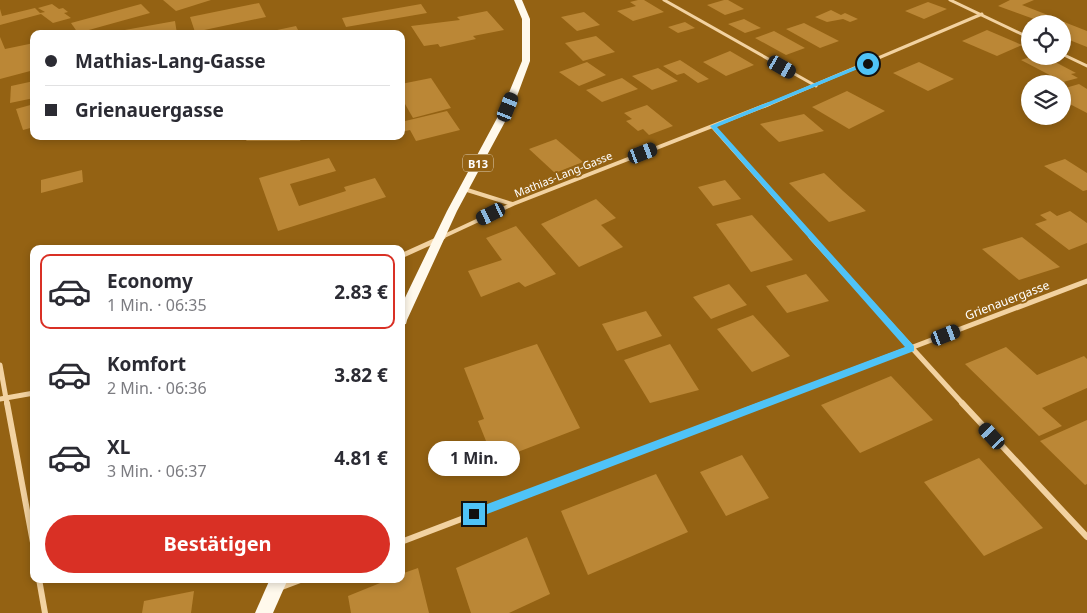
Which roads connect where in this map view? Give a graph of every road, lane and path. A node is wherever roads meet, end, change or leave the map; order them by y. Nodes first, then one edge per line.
1 (518, 0) edge
2 (664, 0) edge
3 (953, 0) edge
4 (982, 14) junction
5 (1021, 34) edge
6 (1071, 58) edge
7 (1087, 66) edge
8 (816, 86) junction
9 (713, 126) junction
10 (464, 189) junction
11 (513, 204) junction
12 (442, 236) junction
13 (405, 254) edge
14 (1087, 281) edge
15 (405, 312) edge
16 (911, 348) junction
17 (0, 365) edge
18 (30, 394) edge
19 (3, 398) edge
20 (30, 529) edge
21 (1087, 538) edge
22 (405, 540) edge
23 (40, 583) edge
24 (276, 584) edge
25 (45, 613) edge
26 (264, 613) edge

1 - 10 main road, B13
2 - 8 street
3 - 4 street
4 - 5 street
4 - 8 street, Mathias-Lang-Gasse
6 - 7 street
8 - 9 street, Mathias-Lang-Gasse
9 - 11 street, Mathias-Lang-Gasse
9 - 16 street
10 - 11 street, Mathias-Lang-Gasse
10 - 12 main road, B13
11 - 12 street, Mathias-Lang-Gasse
12 - 13 street, Mathias-Lang-Gasse
12 - 15 main road, B13
14 - 16 street, Grienauergasse
16 - 21 street
16 - 22 street, Grienauergasse
17 - 19 street
18 - 19 street
19 - 20 street
23 - 25 street
24 - 26 main road

